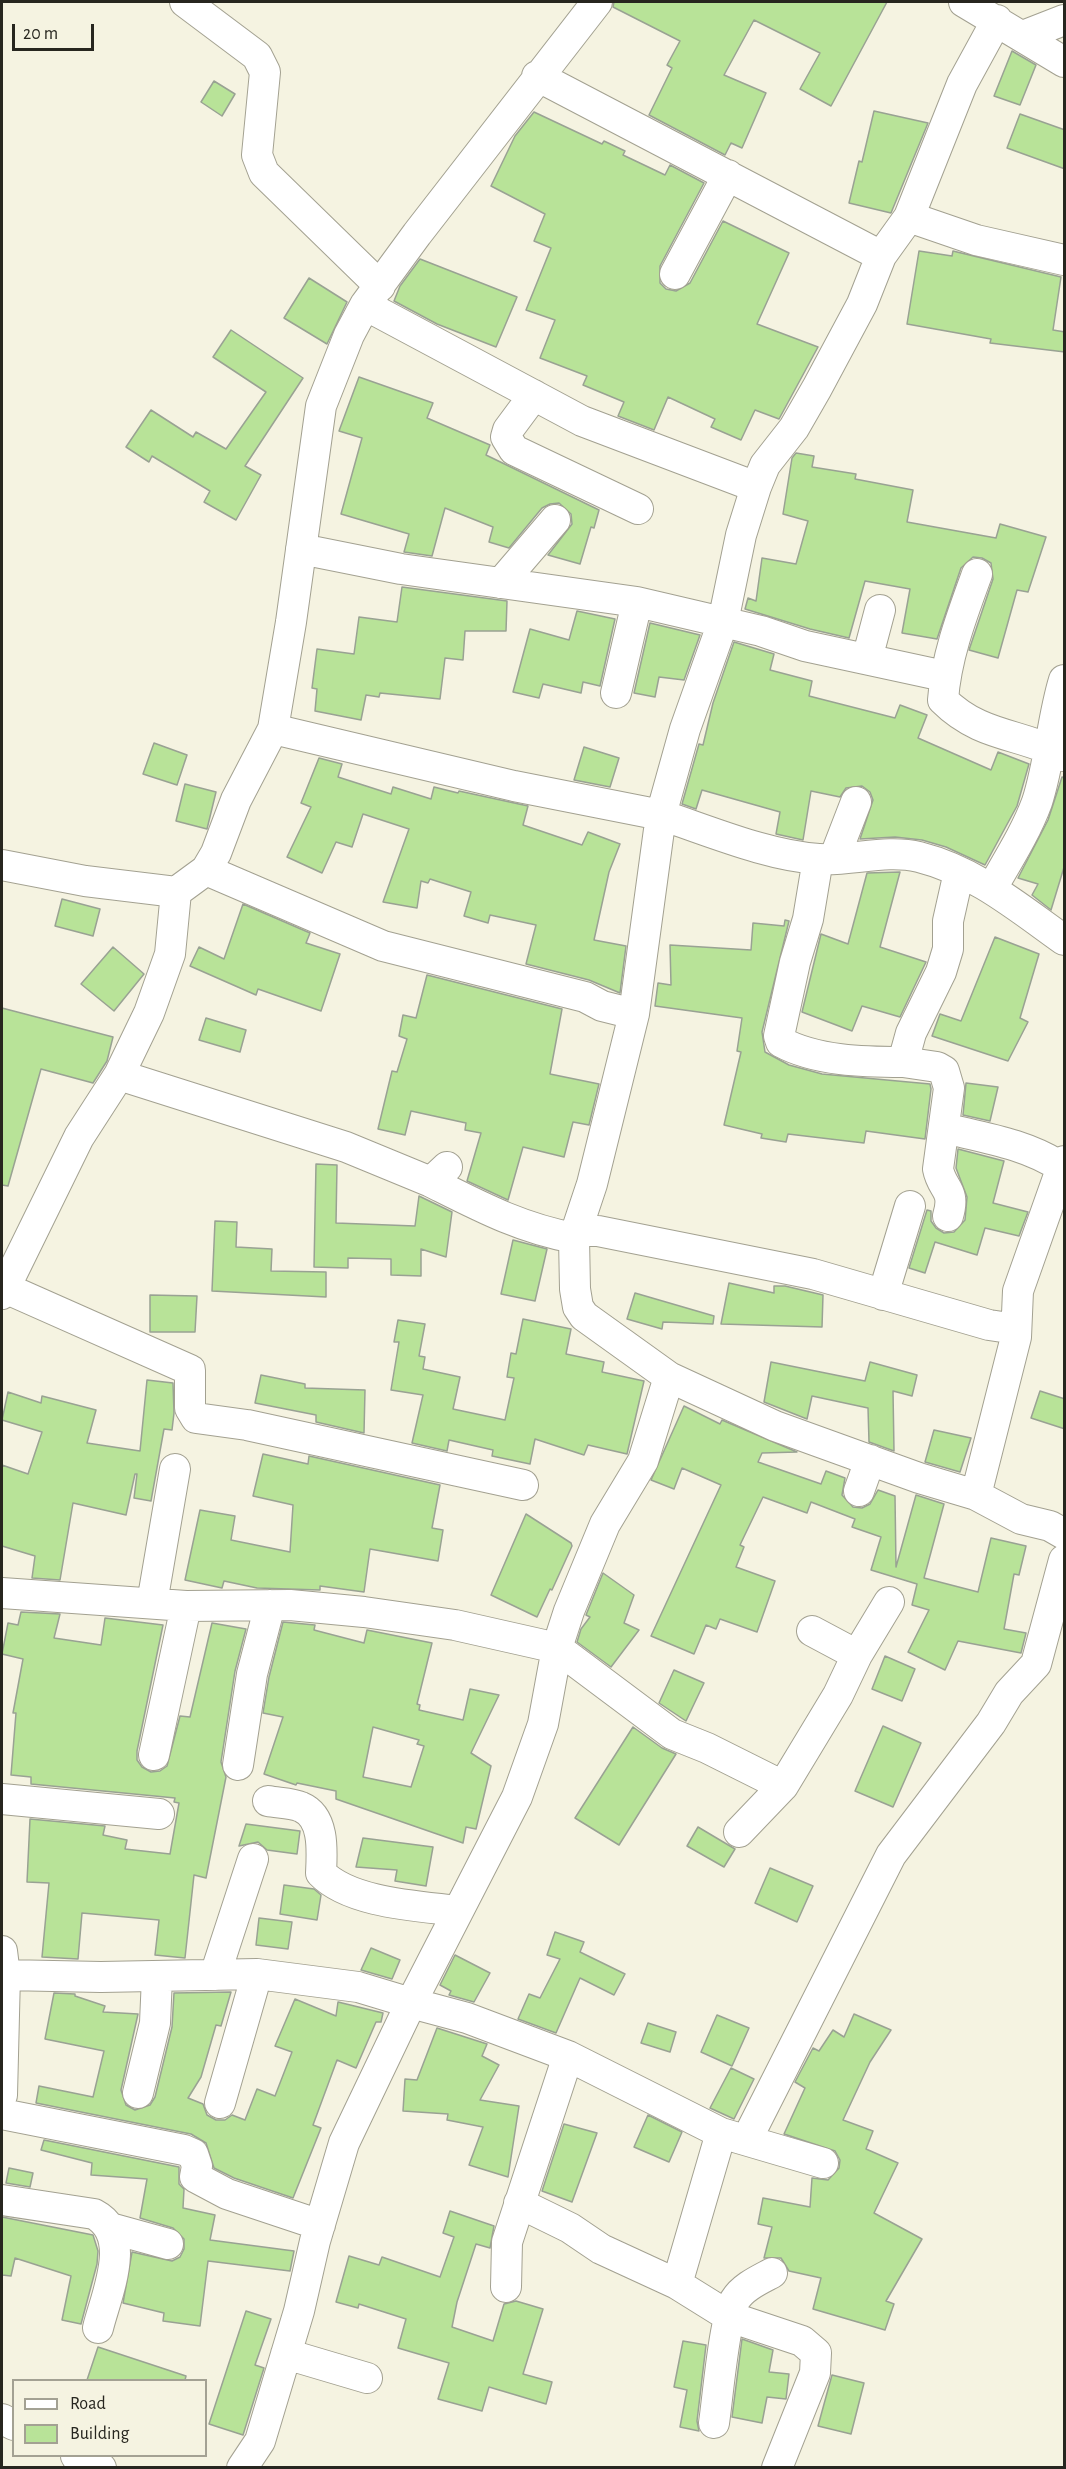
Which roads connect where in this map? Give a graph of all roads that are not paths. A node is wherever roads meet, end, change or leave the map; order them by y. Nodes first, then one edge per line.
1 (185, 2) edge
2 (597, 2) edge
3 (964, 2) edge
4 (997, 20) junction
5 (1065, 20) edge
6 (1023, 36) junction
7 (1065, 62) edge
8 (537, 76) junction
9 (728, 175) junction
10 (909, 218) junction
11 (881, 256) junction
12 (1065, 260) edge
13 (675, 274) dead end
14 (372, 295) junction
15 (534, 395) junction
16 (756, 487) junction
17 (638, 509) dead end
18 (555, 520) dead end
19 (301, 549) junction
20 (977, 574) dead end
21 (501, 583) junction
22 (637, 602) junction
23 (880, 610) dead end
24 (723, 622) junction
25 (867, 659) junction
26 (945, 676) junction
27 (1065, 680) edge
28 (616, 693) dead end
29 (273, 729) junction
30 (1057, 752) edge
31 (856, 802) dead end
32 (661, 815) junction
33 (826, 859) junction
34 (2, 865) edge
35 (206, 870) junction
36 (959, 872) junction
37 (992, 888) junction
38 (176, 892) junction
39 (1065, 940) edge
40 (634, 1014) junction
41 (903, 1062) junction
42 (119, 1075) junction
43 (944, 1128) junction
44 (1063, 1164) edge
45 (910, 1206) dead end
46 (948, 1215) dead end
47 (575, 1235) junction
48 (3, 1291) edge
49 (883, 1295) junction
50 (1016, 1329) junction
51 (669, 1377) junction
52 (870, 1460) junction
53 (175, 1469) dead end
54 (523, 1485) dead end
55 (859, 1491) dead end
56 (976, 1494) junction
57 (1065, 1534) edge
58 (1065, 1560) edge
59 (2, 1593) edge
60 (889, 1602) dead end
61 (152, 1603) junction
62 (270, 1605) junction
63 (186, 1606) junction
64 (812, 1631) dead end
65 (557, 1648) junction
66 (857, 1655) junction
67 (154, 1755) dead end
68 (238, 1765) dead end
69 (783, 1786) junction
70 (2, 1798) edge
71 (268, 1802) dead end
72 (159, 1814) dead end
73 (739, 1832) dead end
74 (253, 1859) dead end
75 (458, 1911) junction
76 (3, 1963) edge
77 (257, 1974) junction
78 (215, 1975) junction
79 (157, 1977) junction
80 (411, 2003) junction
81 (568, 2056) junction
82 (138, 2093) dead end
83 (2, 2095) edge
84 (220, 2103) dead end
85 (2, 2114) edge
86 (734, 2136) junction
87 (823, 2163) dead end
88 (2, 2200) edge
89 (519, 2203) junction
90 (320, 2225) junction
91 (110, 2228) junction
92 (168, 2244) dead end
93 (772, 2273) dead end
94 (677, 2284) junction
95 (506, 2287) dead end
96 (730, 2317) junction
97 (98, 2328) dead end
98 (286, 2354) junction
99 (368, 2378) dead end
100 (714, 2423) dead end
101 (78, 2457) edge
102 (101, 2468) edge
103 (242, 2468) edge
104 (777, 2468) edge

1 - 14 street
2 - 8 street
3 - 4 street
4 - 6 street
4 - 10 street
5 - 6 street
6 - 7 street
8 - 9 street
8 - 14 street
9 - 11 street
9 - 13 street
10 - 11 street
10 - 12 street
11 - 16 street
14 - 15 street
14 - 19 street
15 - 16 street
15 - 17 street
16 - 24 street
18 - 21 street
19 - 21 street
19 - 29 street
20 - 26 street
21 - 22 street
22 - 24 street
22 - 28 street
23 - 25 street
24 - 25 street
24 - 32 street
25 - 26 street
26 - 30 street
27 - 30 street
29 - 32 street
29 - 35 street
30 - 37 street
31 - 33 street
32 - 33 street
32 - 40 street
33 - 36 street
33 - 41 street
34 - 38 street
35 - 38 street
35 - 40 street
36 - 37 street
36 - 41 street
37 - 39 street
38 - 42 street
40 - 47 street
41 - 43 street
42 - 47 street
42 - 48 street
43 - 44 street
43 - 46 street
44 - 50 street
45 - 49 street
47 - 49 street
47 - 51 street
48 - 54 street
49 - 50 street
50 - 56 street
51 - 52 street
51 - 65 street
52 - 55 street
52 - 56 street
53 - 61 street
56 - 57 street
58 - 86 street
59 - 61 street
60 - 66 street
61 - 63 street
62 - 63 street
62 - 65 street
62 - 68 street
63 - 67 street
64 - 66 street
65 - 69 street
65 - 75 street
66 - 69 street
69 - 73 street
70 - 72 street
71 - 75 street
74 - 78 street
75 - 80 street
76 - 79 street
76 - 83 street
77 - 78 street
77 - 80 street
77 - 84 street
78 - 79 street
79 - 82 street
80 - 81 street
80 - 90 street
81 - 86 street
81 - 89 street
85 - 90 street
86 - 87 street
86 - 94 street
88 - 91 street
89 - 94 street
89 - 95 street
90 - 98 street
91 - 92 street
91 - 97 street
93 - 96 street
94 - 96 street
96 - 100 street
96 - 104 street
98 - 99 street
98 - 103 street
101 - 102 street

